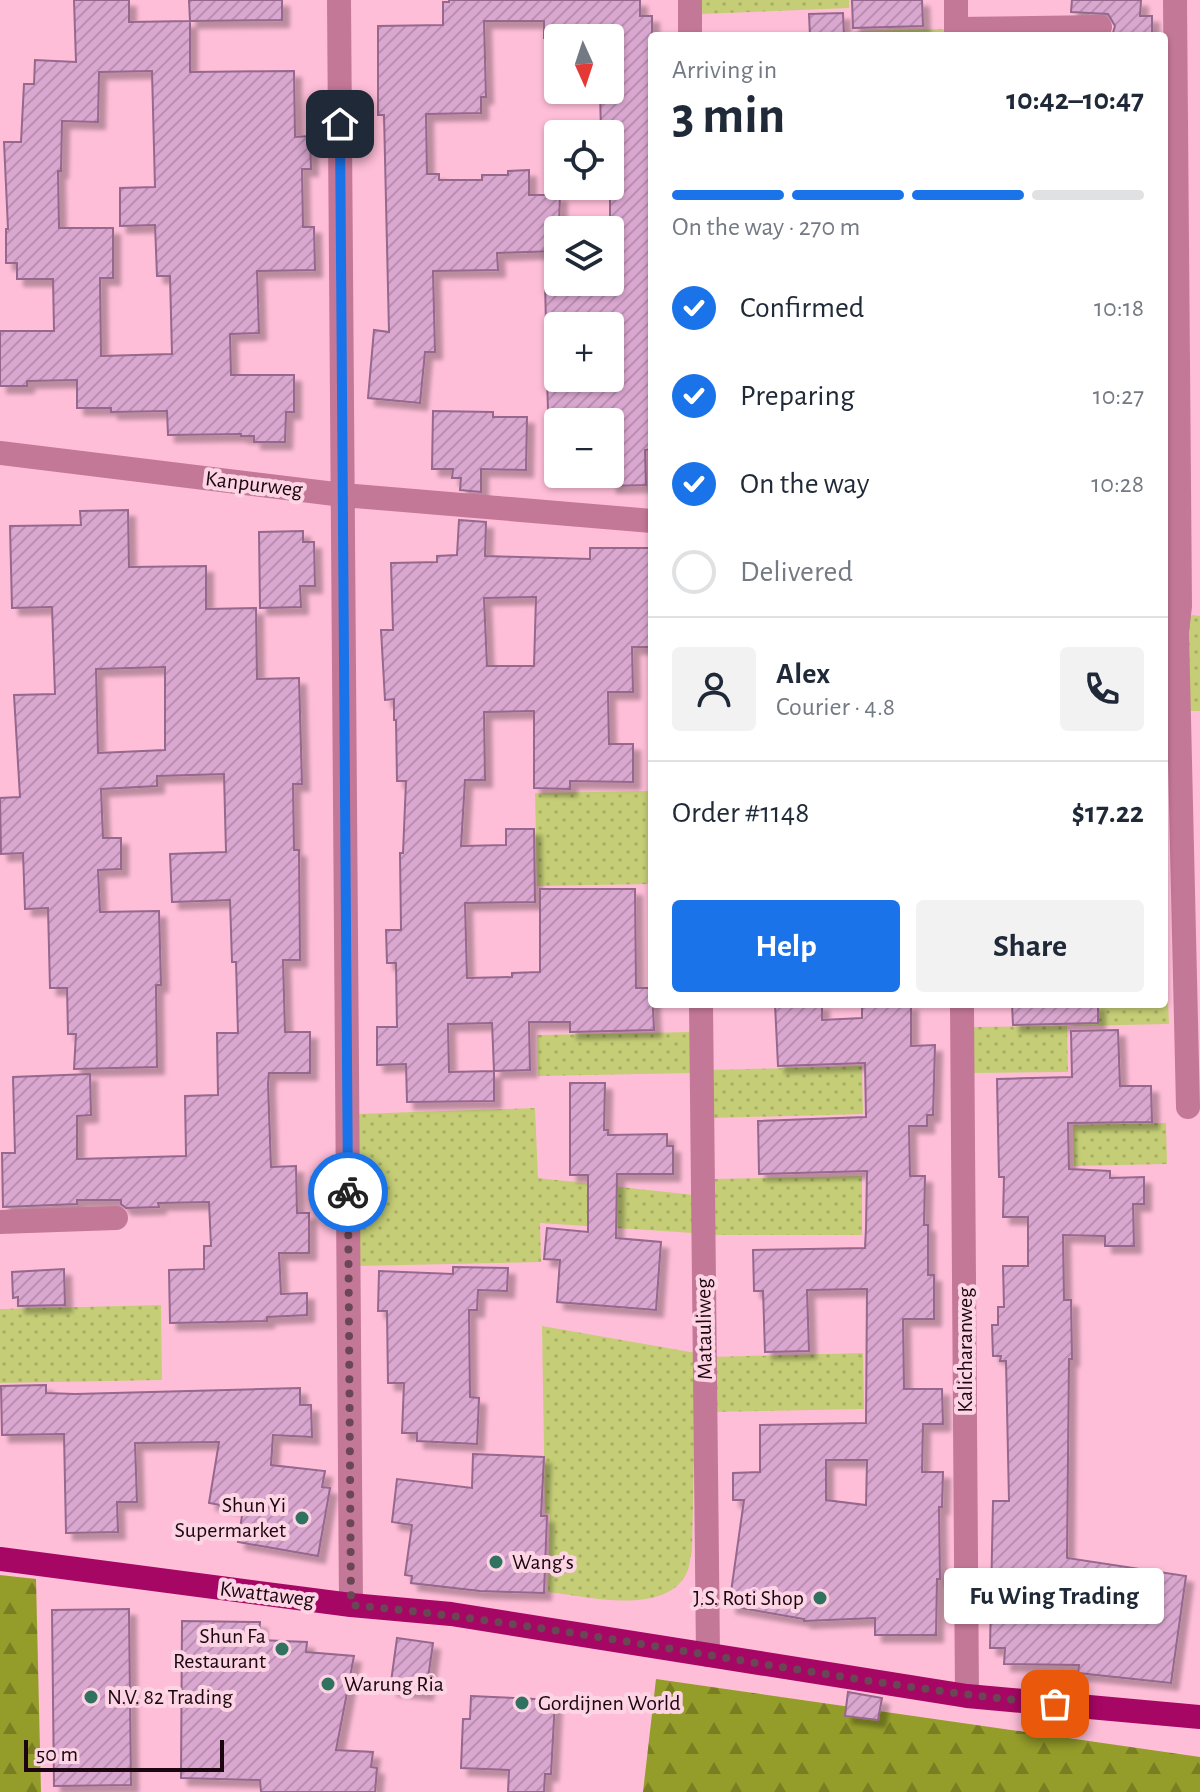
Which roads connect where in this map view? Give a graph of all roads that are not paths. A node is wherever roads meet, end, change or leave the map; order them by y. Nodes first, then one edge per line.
1 (339, 0) edge
2 (690, 0) edge
3 (956, 0) edge
4 (1175, 0) edge
5 (1100, 27) dead end
6 (690, 32) edge
7 (956, 32) edge
8 (0, 453) edge
9 (343, 495) junction
10 (648, 521) edge
11 (1181, 606) edge
12 (701, 1008) edge
13 (962, 1008) edge
14 (1188, 1107) dead end
15 (116, 1218) dead end
16 (0, 1222) edge
17 (0, 1559) edge
18 (351, 1605) junction
19 (708, 1655) junction
20 (967, 1696) junction
21 (1200, 1717) edge

1 - 9 street
2 - 6 street
3 - 7 street
4 - 11 street
5 - 7 street
8 - 9 street, Kanpurweg
9 - 10 street, Kanpurweg
9 - 18 street
11 - 14 street
12 - 19 street, Matauliweg
13 - 20 street, Kalicharanweg
15 - 16 street
17 - 18 main road, Kwattaweg
18 - 19 main road, Kwattaweg
19 - 20 main road, Kwattaweg
20 - 21 main road, Kwattaweg

